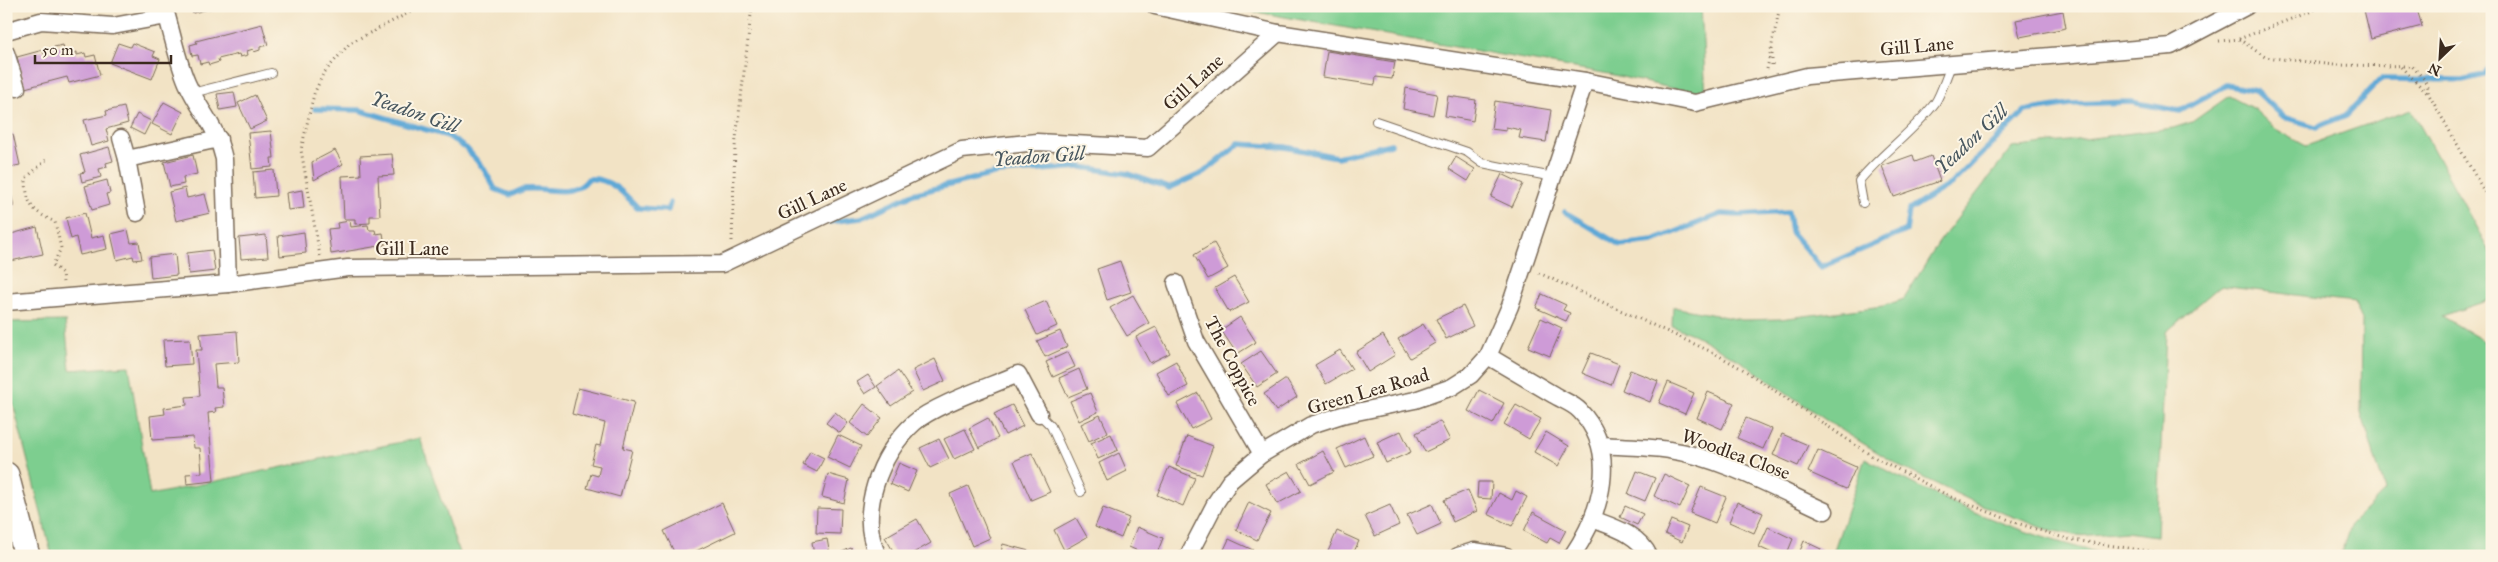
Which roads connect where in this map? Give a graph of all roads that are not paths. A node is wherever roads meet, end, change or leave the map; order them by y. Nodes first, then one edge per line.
1 (1155, 6) edge
2 (2247, 6) edge
3 (166, 11) edge
4 (6, 31) edge
5 (1278, 33) junction
6 (6, 53) edge
7 (1952, 64) junction
8 (271, 73) dead end
9 (1585, 81) junction
10 (17, 88) dead end
11 (192, 93) junction
12 (1376, 120) dead end
13 (121, 138) dead end
14 (219, 140) junction
15 (127, 159) junction
16 (1553, 177) junction
17 (1864, 203) dead end
18 (137, 213) dead end
19 (1176, 283) dead end
20 (228, 284) junction
21 (6, 302) edge
22 (1488, 356) junction
23 (1039, 414) joint
24 (1601, 445) junction
25 (1262, 454) junction
26 (6, 475) edge
27 (1081, 492) dead end
28 (1825, 511) dead end
29 (1592, 519) junction
30 (27, 556) edge
31 (878, 556) edge
32 (1188, 556) edge
33 (1458, 556) edge
34 (1506, 556) edge
35 (1572, 556) edge
36 (1649, 556) edge

1 - 5 street
2 - 7 street, Gill Lane
3 - 4 street
3 - 11 street
5 - 9 street, Gill Lane
5 - 20 street, Gill Lane
6 - 10 street
7 - 9 street, Gill Lane
7 - 17 lane
8 - 11 lane
9 - 16 street
11 - 14 street
12 - 16 lane
13 - 15 street
14 - 15 street
14 - 20 street
15 - 18 street
16 - 22 street, Green Lea Road
19 - 25 street, The Coppice
20 - 21 street, Gill Lane
22 - 24 street
22 - 25 street, Green Lea Road
23 - 27 lane
23 - 31 street
24 - 28 street, Woodlea Close
24 - 29 street
25 - 32 street, Green Lea Road
26 - 30 main road
29 - 35 street
29 - 36 street
33 - 34 street

